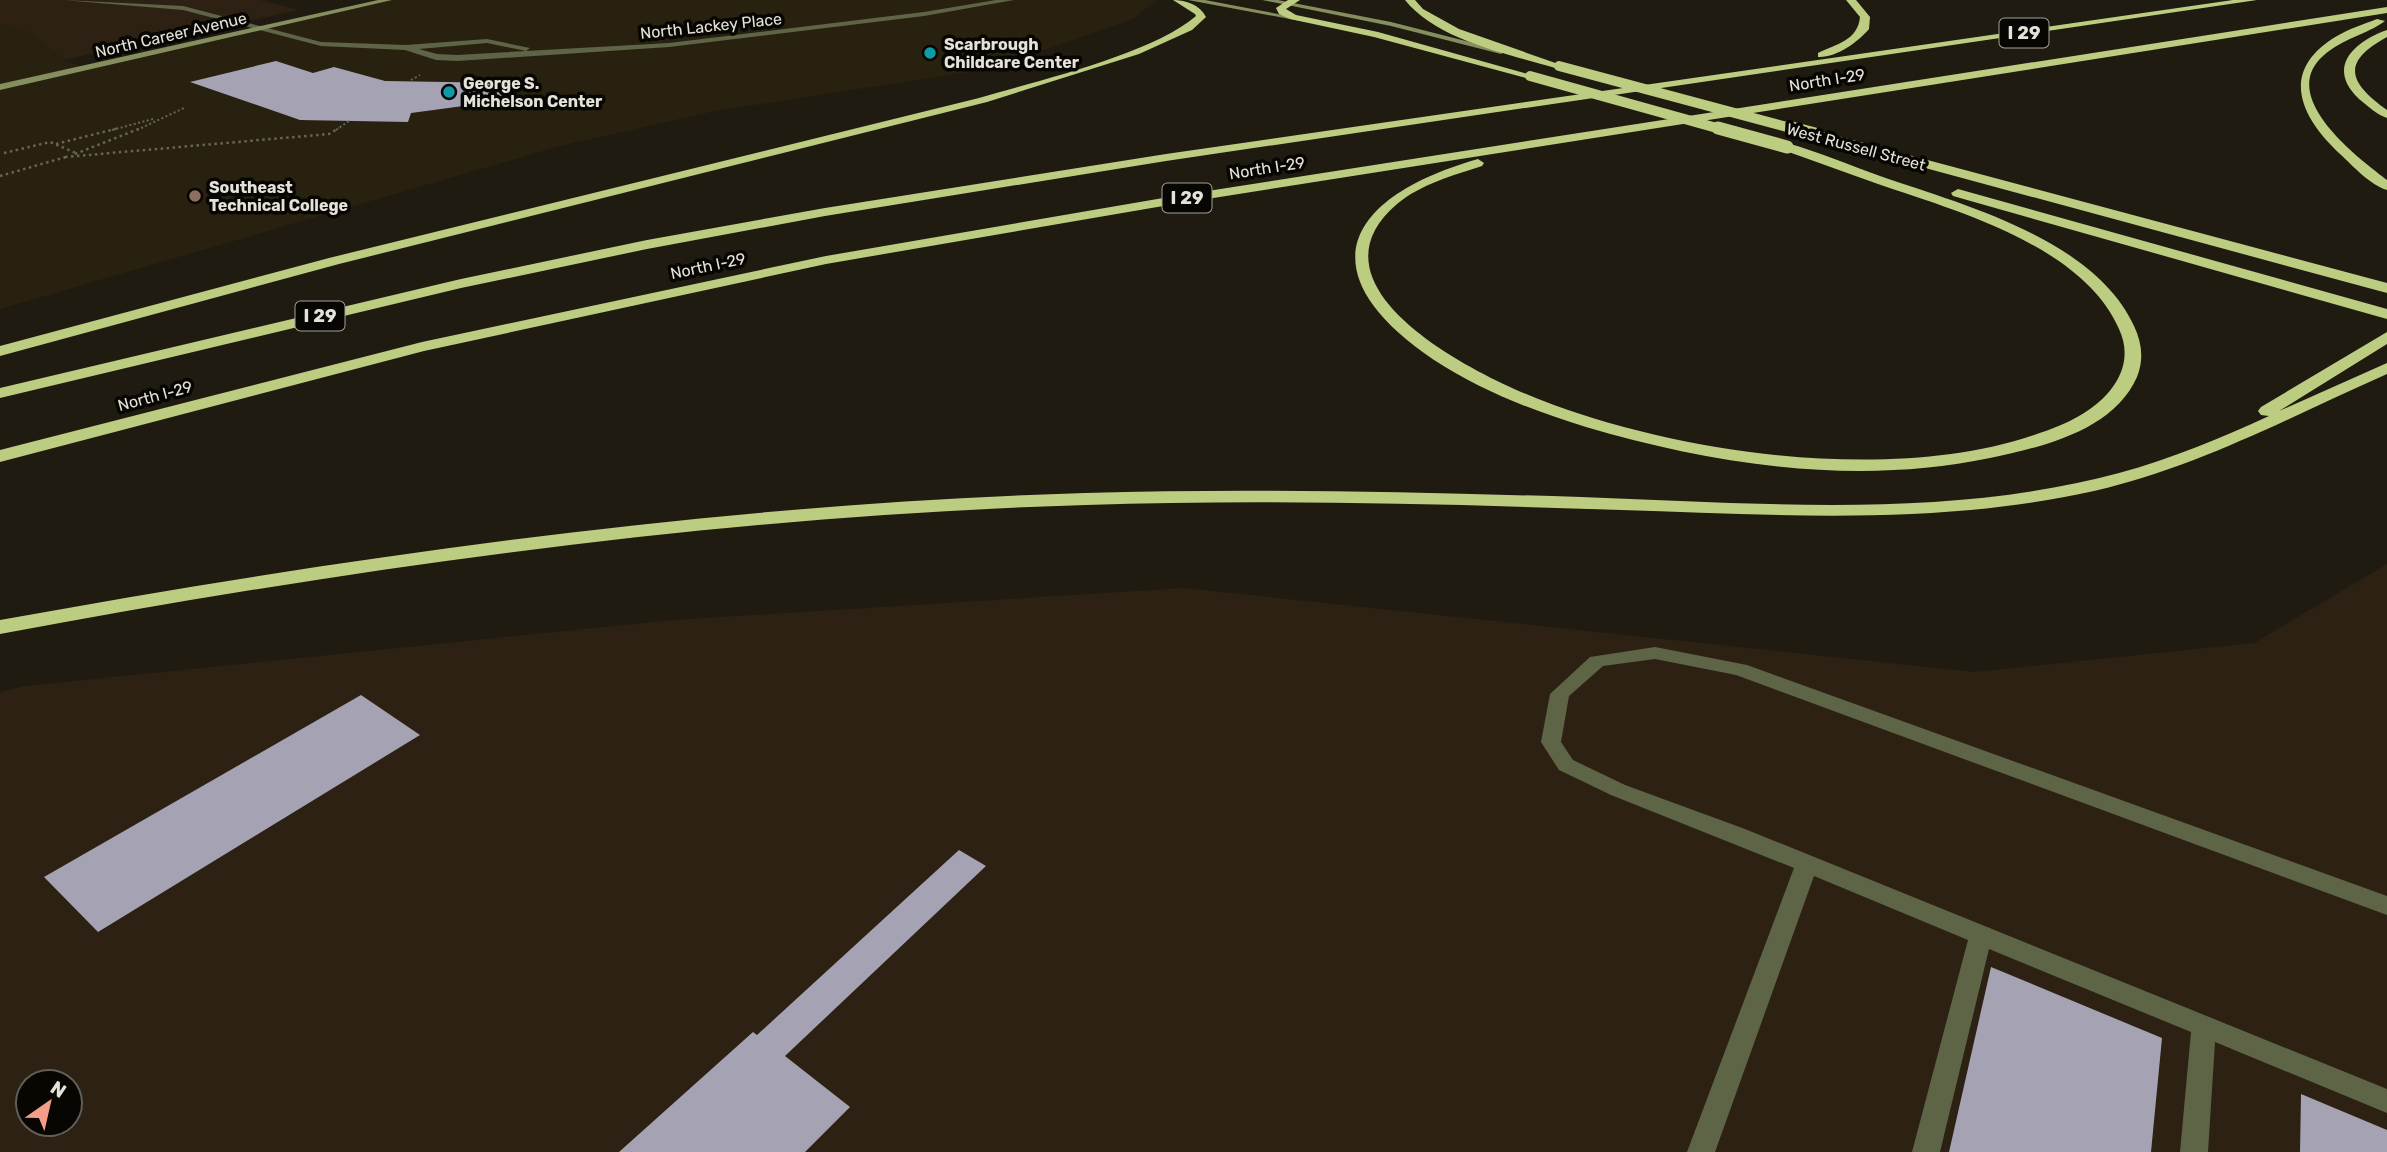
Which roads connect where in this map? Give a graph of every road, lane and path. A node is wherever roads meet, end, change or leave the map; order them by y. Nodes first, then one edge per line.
1 (67, 0) edge
2 (359, 0) edge
3 (388, 0) edge
4 (991, 0) edge
5 (1010, 0) edge
6 (1178, 0) edge
7 (1192, 0) edge
8 (1266, 0) edge
9 (1410, 0) edge
10 (1851, 0) edge
11 (2252, 0) edge
12 (1291, 2) edge
13 (961, 9) junction
14 (2387, 10) edge
15 (2387, 18) edge
16 (1314, 22) junction
17 (247, 25) junction
18 (261, 29) junction
19 (2387, 33) edge
20 (406, 48) junction
21 (545, 51) junction
22 (1559, 66) junction
23 (1797, 66) junction
24 (0, 79) edge
25 (0, 87) edge
26 (184, 108) dead end
27 (168, 115) junction
28 (2387, 115) edge
29 (349, 121) dead end
30 (1646, 125) junction
31 (56, 144) junction
32 (1787, 147) junction
33 (4, 153) dead end
34 (76, 153) junction
35 (65, 157) junction
36 (0, 176) edge
37 (2387, 186) edge
38 (2387, 288) edge
39 (2387, 314) edge
40 (2387, 337) edge
41 (0, 351) edge
42 (2387, 368) edge
43 (0, 393) edge
44 (2206, 449) junction
45 (0, 456) edge
46 (0, 627) edge
47 (1807, 864) junction
48 (2387, 905) edge
49 (1981, 935) junction
50 (2204, 1027) junction
51 (2387, 1101) edge
52 (1701, 1152) edge
53 (1926, 1152) edge
54 (2194, 1152) edge

1 - 17 street, North Lackey Place
2 - 17 street, North Career Avenue
3 - 18 street, North Career Avenue
4 - 13 street, North Lackey Place
5 - 13 street, North Lackey Place
6 - 41 highway
7 - 16 street
8 - 12 street
9 - 22 highway, West Russell Street
10 - 23 highway
11 - 23 highway, North I-29 / I 29
12 - 16 highway, West Russell Street
12 - 22 street
13 - 21 street, North Lackey Place
14 - 30 highway, North I-29 / I 29
15 - 37 highway
16 - 32 highway, West Russell Street, bridge
17 - 18 street, North Lackey Place
17 - 24 street, North Career Avenue
18 - 20 street, North Lackey Place
18 - 25 street, North Career Avenue
19 - 28 highway
20 - 21 street, North Lackey Place
20 - 21 street, North Lackey Place
22 - 38 highway, West Russell Street, bridge
23 - 43 highway, North I-29 / I 29
26 - 27 path
27 - 31 path
27 - 34 path
29 - 35 path
30 - 32 highway
30 - 45 highway, North I-29 / I 29
31 - 33 path
31 - 34 path
32 - 39 highway, West Russell Street
34 - 35 path
35 - 36 path
40 - 44 highway
42 - 44 highway
44 - 46 highway
47 - 48 street
47 - 49 street
47 - 52 street
49 - 50 street
49 - 53 street
50 - 51 street
50 - 54 street

